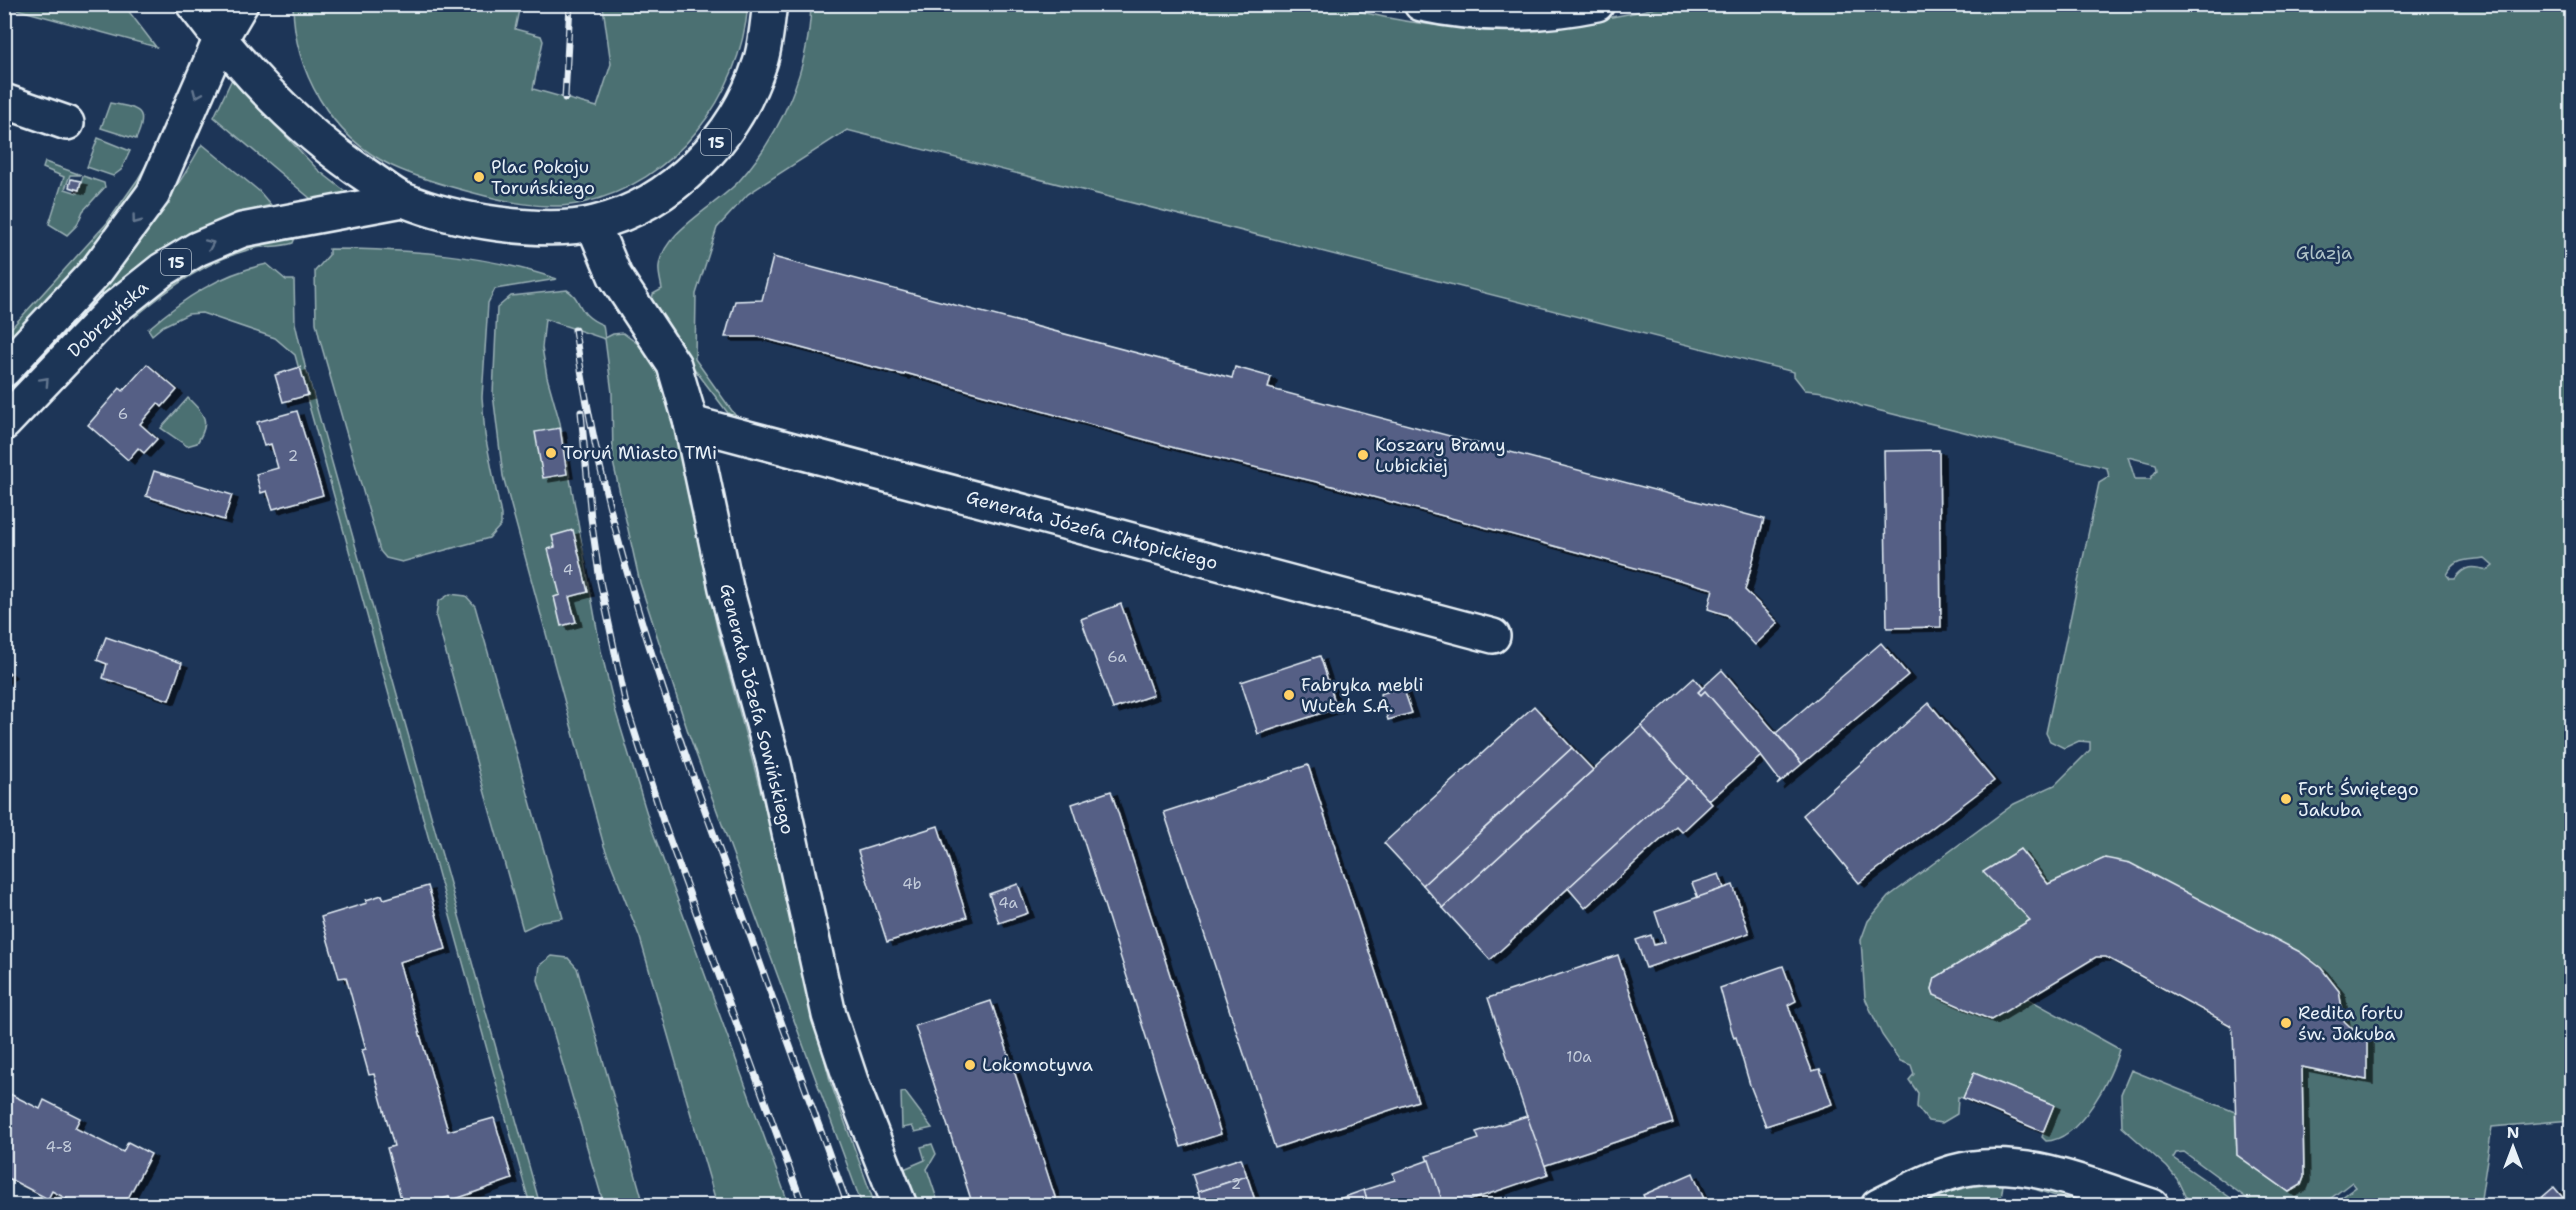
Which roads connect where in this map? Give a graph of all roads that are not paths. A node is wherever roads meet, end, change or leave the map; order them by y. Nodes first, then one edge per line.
1 (193, 4) edge
2 (241, 4) edge
3 (770, 4) edge
4 (1421, 4) edge
5 (1597, 4) edge
6 (220, 40) junction
7 (4, 101) edge
8 (67, 123) dead end
9 (403, 200) junction
10 (593, 224) junction
11 (4, 370) edge
12 (4, 423) edge
13 (691, 423) junction
14 (1493, 636) dead end
15 (900, 1206) edge
16 (1878, 1206) edge
17 (2152, 1206) edge

1 - 6 street
2 - 6 street
3 - 10 street, 15
4 - 5 street
6 - 9 street
6 -> 11 street, Dobrzyńska
7 - 8 street
9 - 10 street, 15
12 -> 9 street, Dobrzyńska / 15
10 - 13 street, Generała Józefa Sowińskiego
13 - 14 street, Generała Józefa Chłopickiego
13 - 15 street, Generała Józefa Sowińskiego
16 - 17 street

